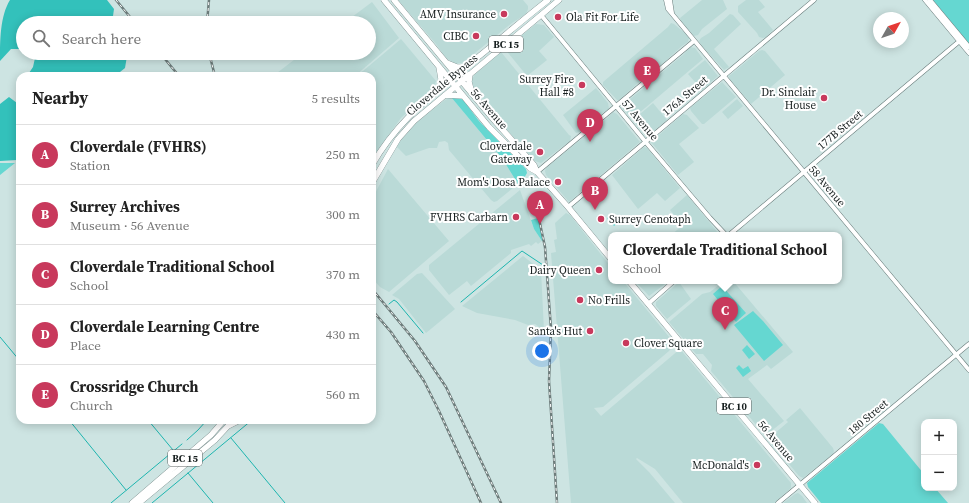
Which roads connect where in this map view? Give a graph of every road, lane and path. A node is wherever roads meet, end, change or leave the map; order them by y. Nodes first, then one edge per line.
1 (384, 0) edge
2 (394, 0) edge
3 (548, 0) edge
4 (559, 0) edge
5 (666, 0) edge
6 (670, 0) edge
7 (814, 0) edge
8 (929, 1) edge
9 (672, 13) junction
10 (541, 15) junction
11 (961, 40) junction
12 (694, 41) junction
13 (969, 47) edge
14 (969, 53) edge
15 (446, 63) junction
16 (439, 67) junction
17 (467, 67) junction
18 (470, 74) junction
19 (456, 75) junction
20 (723, 76) junction
21 (450, 80) junction
22 (461, 81) junction
23 (455, 86) junction
24 (440, 88) junction
25 (445, 95) junction
26 (473, 95) junction
27 (463, 96) junction
28 (616, 106) junction
29 (646, 142) junction
30 (376, 158) edge
31 (537, 172) junction
32 (803, 172) junction
33 (376, 176) edge
34 (568, 207) junction
35 (725, 232) edge
36 (732, 232) edge
37 (608, 255) edge
38 (631, 284) edge
39 (671, 284) edge
40 (648, 304) junction
41 (969, 344) edge
42 (956, 355) junction
43 (969, 370) edge
44 (220, 424) edge
45 (232, 424) edge
46 (228, 426) joint
47 (800, 485) junction
48 (132, 503) edge
49 (140, 503) edge
50 (778, 503) edge
51 (815, 503) edge

1 - 16 highway, 56 Avenue
2 - 15 highway, 56 Avenue
3 - 17 highway, Cloverdale Bypass / BC 15
4 - 10 highway, Cloverdale Bypass / BC 15
5 - 9 street, 58 Avenue
6 - 9 street, 58 Avenue
7 - 20 street, 176A Street
8 - 11 street
8 - 11 street
9 - 12 street, 58 Avenue
10 - 18 highway, Cloverdale Bypass / BC 15
10 - 28 street, 57 Avenue
11 - 13 street
11 - 14 street
11 - 32 street, 177B Street
12 - 20 street, 58 Avenue
12 - 28 street
15 - 17 highway
15 - 19 highway, 56 Avenue
16 - 21 highway, 56 Avenue
16 - 24 highway
17 - 19 highway, Cloverdale Bypass / BC 15
18 - 22 highway, Cloverdale Bypass / BC 15
18 - 26 highway
19 - 21 highway, Cloverdale Bypass / BC 15
19 - 22 highway, 56 Avenue
20 - 29 street, 176A Street
20 - 32 street, 58 Avenue
21 - 23 highway, 56 Avenue
21 - 24 highway, Cloverdale Bypass / BC 15
22 - 23 highway, Cloverdale Bypass / BC 15
22 - 26 highway, 56 Avenue
23 - 25 highway, Cloverdale Bypass / BC 15
23 - 27 highway, 56 Avenue
24 - 30 highway, Cloverdale Bypass / BC 15
25 - 27 highway
25 - 33 highway, Cloverdale Bypass / BC 15
26 - 31 highway, 56 Avenue
27 - 31 highway, 56 Avenue
28 - 29 street, 57 Avenue
28 - 31 street
29 - 34 street, 176A Street
29 - 35 street, 57 Avenue
31 - 34 highway, 56 Avenue
32 - 36 street, 177B Street
32 - 42 street, 58 Avenue
34 - 37 highway, 56 Avenue
38 - 40 highway, 56 Avenue / BC 10
39 - 40 street
40 - 47 highway, 56 Avenue / BC 10
41 - 42 street, 180 Street
42 - 43 street, 58 Avenue
42 - 47 street, 180 Street
44 - 48 highway, BC 15
45 - 46 highway
46 - 49 highway, BC 15
47 - 50 street, 180 Street
47 - 51 highway, 56 Avenue / BC 10

